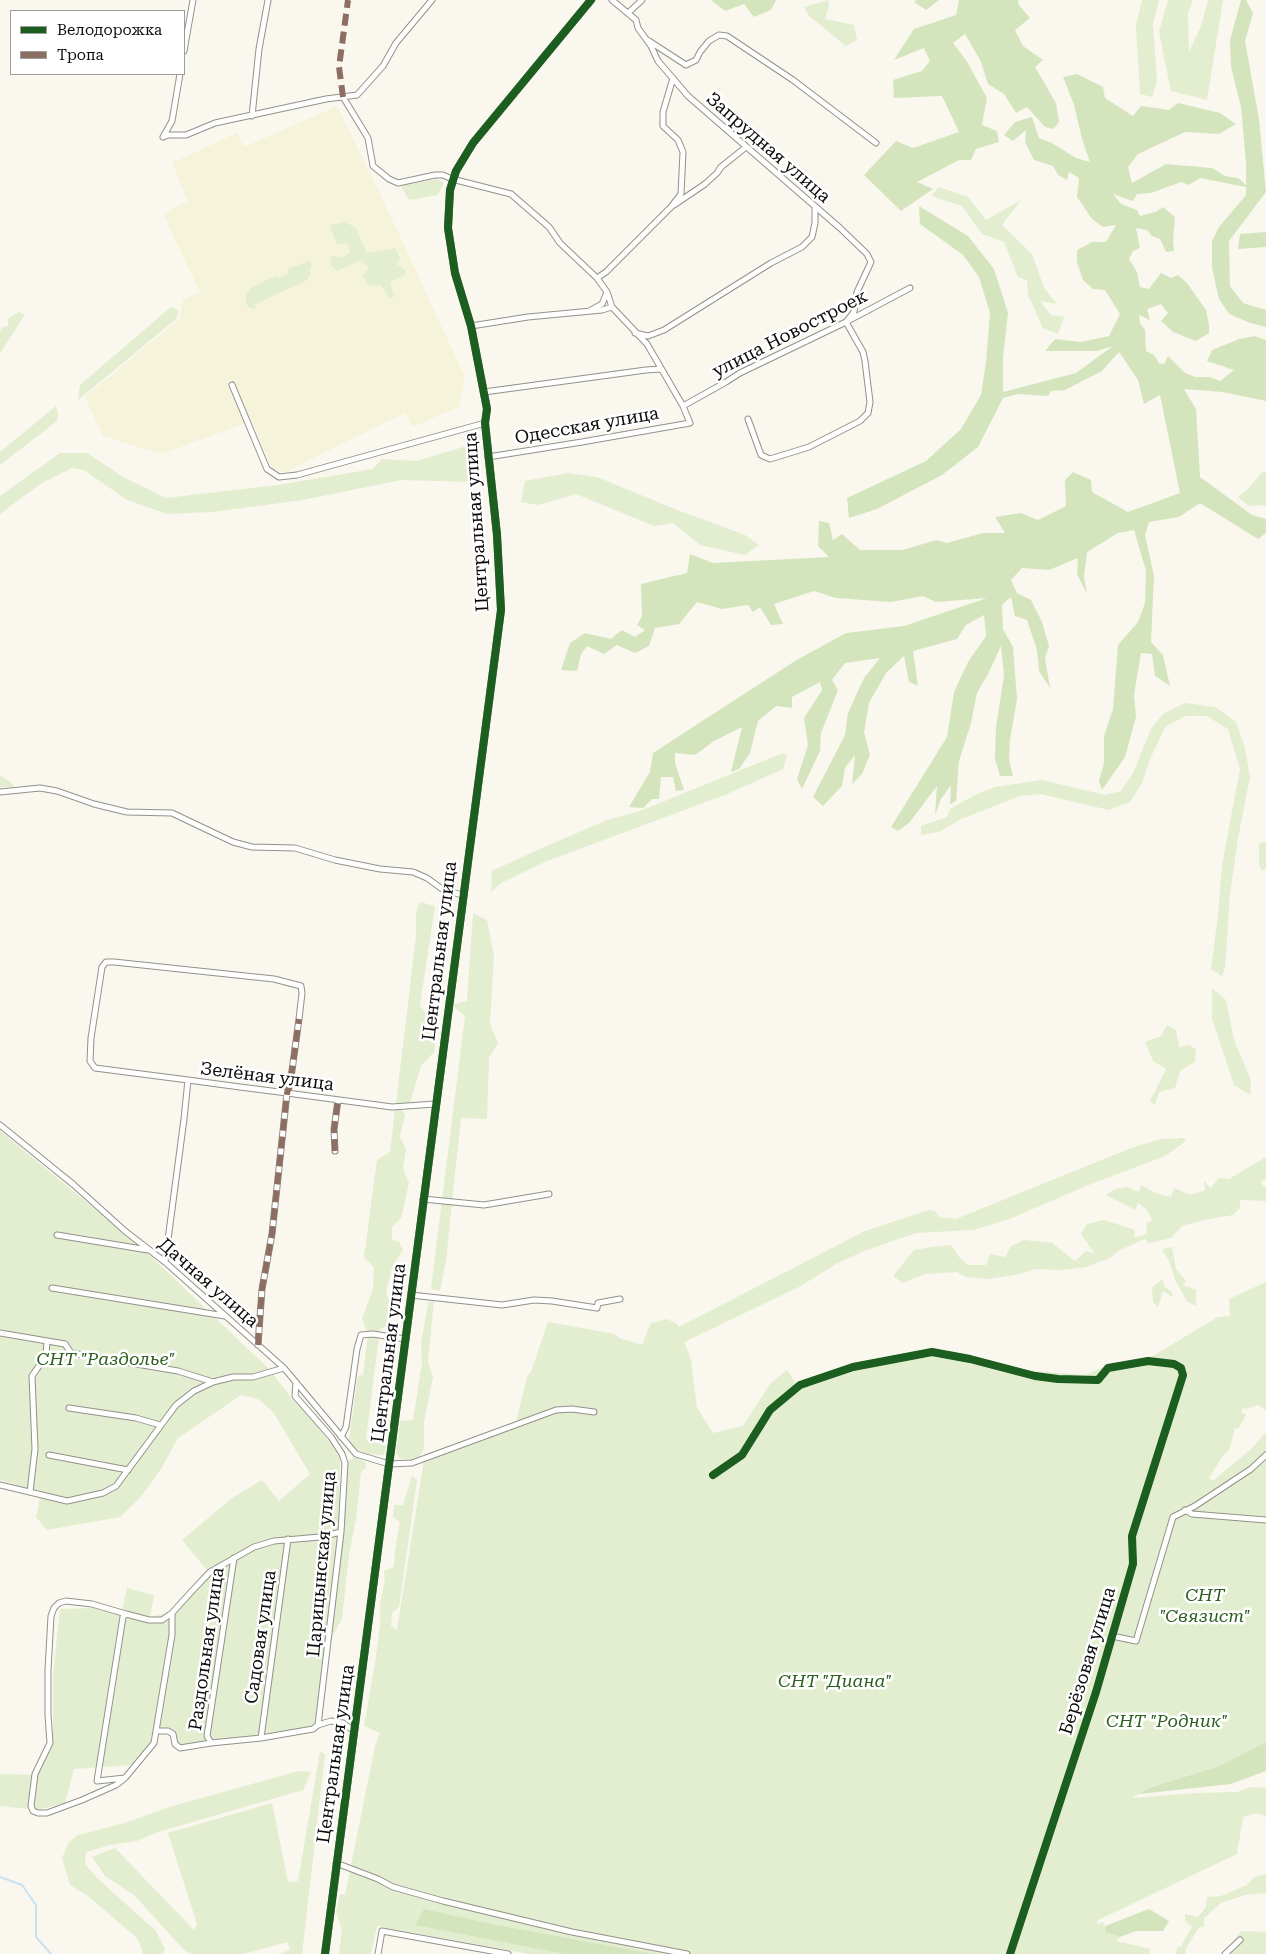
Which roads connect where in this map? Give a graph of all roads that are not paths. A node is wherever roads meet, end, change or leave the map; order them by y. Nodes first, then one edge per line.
1 (193, 0) edge
2 (268, 0) edge
3 (432, 0) edge
4 (591, 0) edge
5 (612, 0) edge
6 (642, 0) edge
7 (628, 13) junction
8 (647, 40) junction
9 (185, 45) edge
10 (180, 75) edge
11 (673, 78) junction
12 (343, 97) junction
13 (252, 116) junction
14 (876, 143) dead end
15 (746, 147) junction
16 (452, 179) junction
17 (671, 207) junction
18 (815, 208) junction
19 (597, 278) junction
20 (910, 288) dead end
21 (606, 292) junction
22 (612, 307) junction
23 (591, 310) junction
24 (846, 322) junction
25 (471, 326) junction
26 (635, 333) junction
27 (661, 370) junction
28 (232, 385) dead end
29 (484, 392) junction
30 (683, 406) junction
31 (748, 419) dead end
32 (485, 424) junction
33 (488, 457) junction
34 (0, 792) edge
35 (462, 895) junction
36 (188, 1080) junction
37 (287, 1093) junction
38 (338, 1100) junction
39 (435, 1104) junction
40 (0, 1125) edge
41 (335, 1151) dead end
42 (549, 1194) dead end
43 (423, 1199) junction
44 (57, 1235) dead end
45 (149, 1250) junction
46 (165, 1262) junction
47 (52, 1288) dead end
48 (411, 1295) junction
49 (620, 1299) dead end
50 (225, 1316) junction
51 (0, 1333) edge
52 (405, 1339) junction
53 (47, 1341) junction
54 (258, 1345) junction
55 (284, 1368) junction
56 (213, 1382) junction
57 (296, 1382) junction
58 (69, 1408) dead end
59 (594, 1412) dead end
60 (160, 1425) junction
61 (342, 1437) junction
62 (49, 1454) dead end
63 (1266, 1454) edge
64 (389, 1464) junction
65 (128, 1470) junction
66 (713, 1475) dead end
67 (0, 1485) edge
68 (30, 1492) junction
69 (1185, 1510) junction
70 (1266, 1520) edge
71 (341, 1532) junction
72 (288, 1539) junction
73 (234, 1558) junction
74 (126, 1614) junction
75 (172, 1614) junction
76 (1112, 1636) junction
77 (318, 1725) junction
78 (156, 1731) junction
79 (354, 1731) junction
80 (261, 1738) junction
81 (211, 1742) junction
82 (125, 1778) junction
83 (336, 1863) junction
84 (1240, 1940) dead end
85 (325, 1954) edge
86 (378, 1954) edge
87 (508, 1954) edge
88 (687, 1954) edge
89 (1010, 1954) edge
90 (1225, 1954) edge

1 - 9 street
2 - 13 street
3 - 12 street
4 - 16 street, Центральная улица
5 - 7 street, Запрудная улица
6 - 7 street
7 - 8 street, Запрудная улица
8 - 11 street, Запрудная улица
8 - 14 street
10 - 13 street
11 - 15 street, Запрудная улица
11 - 17 street
12 - 13 street
12 - 16 street
15 - 17 street
15 - 18 street, Запрудная улица
16 - 19 street
16 - 25 street, Центральная улица
17 - 19 street
18 - 24 street, Запрудная улица
18 - 26 street
19 - 21 street
20 - 24 street, улица Новостроек
21 - 22 street
21 - 23 street
22 - 23 street
22 - 26 street
23 - 25 street
24 - 30 street, улица Новостроек
24 - 31 street
25 - 29 street, Центральная улица
26 - 27 street
27 - 29 street
27 - 30 street
28 - 32 street
29 - 32 street, Центральная улица
30 - 33 street, Одесская улица
32 - 33 street, Центральная улица
33 - 35 street, Центральная улица
34 - 35 street
35 - 39 street, Центральная улица
36 - 37 street, Зелёная улица
36 - 37 street, Зелёная улица
36 - 46 street
37 - 38 street, Зелёная улица
37 - 54 street
38 - 39 street, Зелёная улица
38 - 41 street
39 - 43 street, Центральная улица
40 - 45 street, Дачная улица
42 - 43 street
43 - 48 street, Центральная улица
44 - 45 street
45 - 46 street, Дачная улица
46 - 50 street, Дачная улица
47 - 50 street
48 - 49 street
48 - 52 street, Центральная улица
50 - 54 street, Дачная улица
51 - 53 street
52 - 61 street
52 - 64 street, Центральная улица
53 - 56 street
53 - 68 street
54 - 55 street, Дачная улица
55 - 56 street
55 - 57 street, Дачная улица
56 - 60 street
57 - 61 street, Дачная улица
57 - 71 street, Царицынская улица
58 - 60 street
59 - 64 street
60 - 65 street
61 - 64 street, Дачная улица
62 - 65 street
63 - 69 street
64 - 79 street, Центральная улица
65 - 68 street
66 - 76 street, Берёзовая улица
67 - 68 street
69 - 70 street
69 - 76 street
71 - 72 street
71 - 77 street, Царицынская улица
72 - 73 street
72 - 80 street, Садовая улица
73 - 75 street
73 - 81 street, Раздольная улица
74 - 75 street
74 - 82 street
74 - 82 street
75 - 78 street
76 - 89 street, Берёзовая улица
77 - 79 street
77 - 80 street
78 - 81 street
78 - 82 street
79 - 83 street, Центральная улица
80 - 81 street
83 - 85 street, Центральная улица
83 - 88 street
84 - 90 street
86 - 87 street

